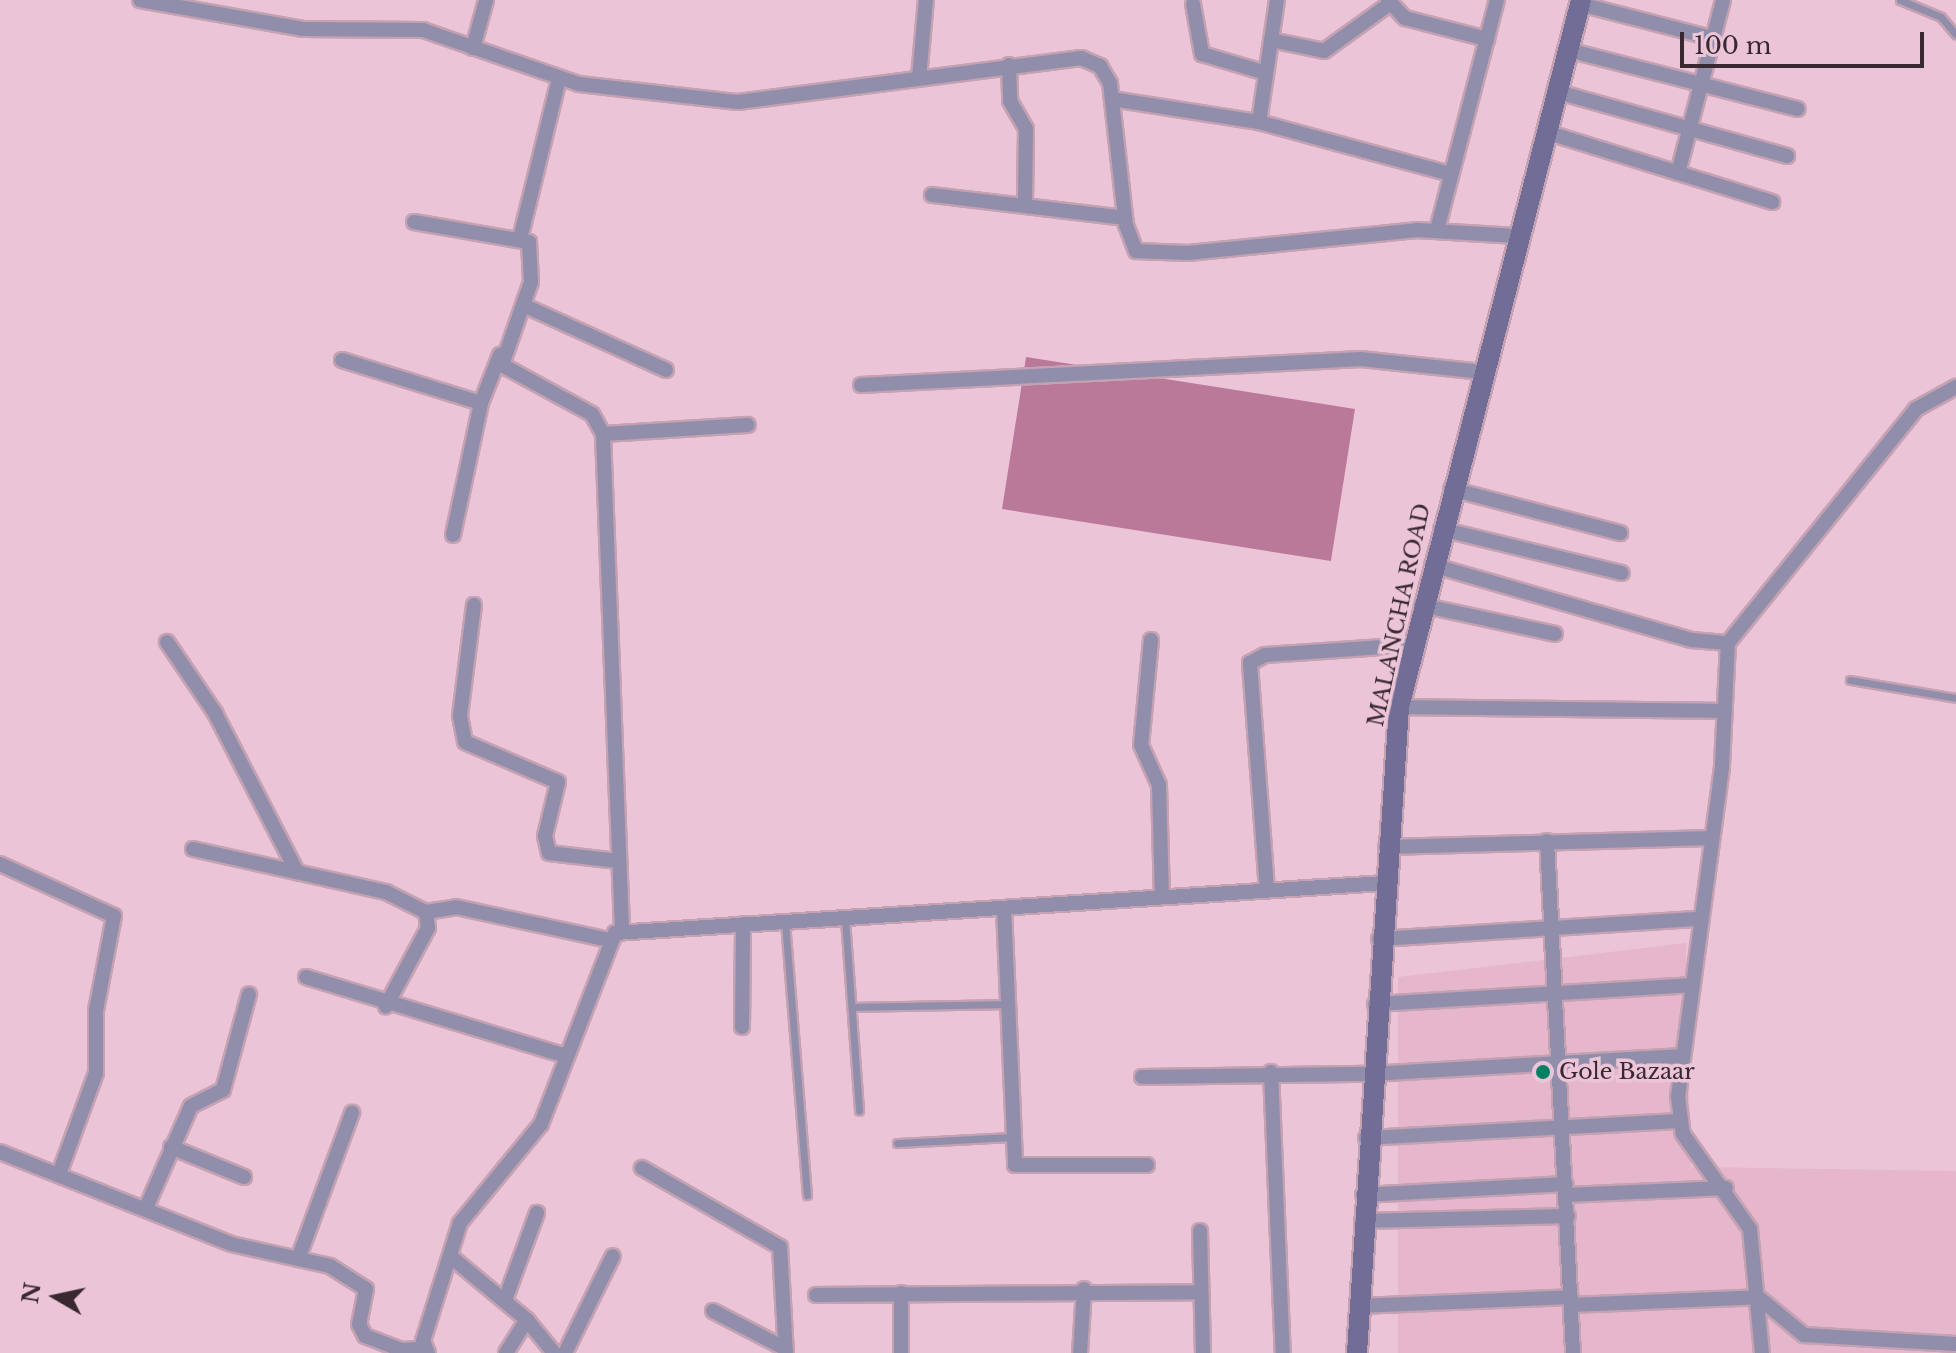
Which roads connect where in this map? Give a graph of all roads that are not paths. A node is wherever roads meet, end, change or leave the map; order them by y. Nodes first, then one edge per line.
1 (140, 0) edge
2 (486, 0) edge
3 (926, 0) edge
4 (1277, 0) edge
5 (1497, 0) edge
6 (1723, 0) edge
7 (1900, 0) edge
8 (1580, 2) edge
9 (169, 3) edge
10 (1388, 3) edge
11 (1193, 4) dead end
12 (1956, 35) edge
13 (1487, 39) junction
14 (1715, 39) junction
15 (1271, 40) junction
16 (473, 48) junction
17 (1568, 50) junction
18 (1009, 65) junction
19 (1266, 73) junction
20 (919, 78) junction
21 (559, 79) junction
22 (1700, 83) junction
23 (1558, 92) junction
24 (1112, 99) junction
25 (1798, 109) dead end
26 (1259, 122) junction
27 (1688, 128) junction
28 (1546, 132) junction
29 (1787, 156) dead end
30 (1678, 173) junction
31 (1451, 174) junction
32 (932, 195) dead end
33 (1772, 202) dead end
34 (1025, 204) junction
35 (1125, 218) junction
36 (414, 222) dead end
37 (1437, 230) junction
38 (1517, 236) junction
39 (520, 239) junction
40 (523, 305) junction
41 (500, 355) junction
42 (342, 360) dead end
43 (666, 370) dead end
44 (1482, 372) junction
45 (861, 385) dead end
46 (1956, 387) edge
47 (481, 403) junction
48 (748, 425) dead end
49 (603, 434) junction
50 (1451, 489) junction
51 (1441, 529) junction
52 (1620, 533) dead end
53 (453, 535) dead end
54 (1432, 565) junction
55 (1622, 573) dead end
56 (474, 605) dead end
57 (1421, 605) junction
58 (1555, 634) dead end
59 (1151, 640) dead end
60 (167, 642) dead end
61 (1728, 643) junction
62 (1413, 645) junction
63 (1850, 680) dead end
64 (1956, 698) edge
65 (1399, 707) junction
66 (1725, 711) junction
67 (1712, 838) junction
68 (1547, 841) junction
69 (1386, 847) junction
70 (193, 849) dead end
71 (618, 861) junction
72 (0, 864) edge
73 (297, 872) junction
74 (1383, 883) junction
75 (1267, 890) junction
76 (1162, 896) junction
77 (1004, 909) junction
78 (426, 912) junction
79 (845, 919) junction
80 (1700, 919) junction
81 (785, 922) junction
82 (743, 924) junction
83 (1552, 927) junction
84 (622, 931) junction
85 (1379, 939) junction
86 (608, 940) junction
87 (306, 977) dead end
88 (1691, 985) junction
89 (1555, 992) junction
90 (249, 994) dead end
91 (1007, 1004) junction
92 (1375, 1004) junction
93 (386, 1006) junction
94 (852, 1007) junction
95 (742, 1027) dead end
96 (566, 1056) junction
97 (1682, 1056) junction
98 (1559, 1063) junction
99 (1271, 1072) junction
100 (1370, 1074) junction
101 (1142, 1077) dead end
102 (859, 1110) dead end
103 (352, 1113) dead end
104 (1681, 1121) junction
105 (1563, 1128) junction
106 (1012, 1137) junction
107 (1366, 1138) junction
108 (897, 1143) dead end
109 (171, 1147) junction
110 (0, 1152) edge
111 (1147, 1165) dead end
112 (642, 1168) dead end
113 (59, 1174) junction
114 (244, 1177) dead end
115 (1726, 1188) junction
116 (1566, 1189) junction
117 (807, 1195) dead end
118 (1363, 1195) junction
119 (146, 1208) junction
120 (537, 1213) dead end
121 (1568, 1216) junction
122 (1362, 1221) junction
123 (1200, 1231) dead end
124 (450, 1256) junction
125 (613, 1256) dead end
126 (298, 1259) junction
127 (1084, 1289) junction
128 (1201, 1292) junction
129 (901, 1293) junction
130 (816, 1295) dead end
131 (1758, 1297) junction
132 (505, 1300) junction
133 (1571, 1301) junction
134 (1359, 1306) junction
135 (713, 1311) dead end
136 (527, 1320) junction
137 (1956, 1344) edge
138 (426, 1351) edge
139 (786, 1351) edge
140 (506, 1353) edge
141 (554, 1353) edge
142 (565, 1353) edge
143 (901, 1353) edge
144 (1080, 1353) edge
145 (1203, 1353) edge
146 (1283, 1353) edge
147 (1357, 1353) edge
148 (1573, 1353) edge
149 (1762, 1353) edge

1 - 9 street
2 - 16 street
3 - 20 street
4 - 15 street
5 - 13 street
6 - 14 street
7 - 12 lane
8 - 14 street
8 - 17 main road, MALANCHA ROAD
9 - 16 street
10 - 13 street
10 - 15 street
11 - 19 street
13 - 31 street
14 - 22 street
15 - 19 street
16 - 21 street
17 - 22 street
17 - 23 main road, MALANCHA ROAD
18 - 20 street
18 - 24 street
18 - 34 street
19 - 26 street
20 - 21 street
21 - 39 street
22 - 25 street
22 - 27 street
23 - 27 street
23 - 28 main road, MALANCHA ROAD
24 - 26 street
24 - 35 street
26 - 31 street
27 - 29 street
27 - 30 street
28 - 30 street
28 - 38 main road, MALANCHA ROAD
30 - 33 street
31 - 37 street
32 - 34 street
34 - 35 street
35 - 37 street
36 - 39 street
37 - 38 street
38 - 44 main road, MALANCHA ROAD
39 - 40 street
40 - 41 street
40 - 43 street
41 - 47 street
41 - 49 street
42 - 47 street
44 - 45 street
44 - 50 main road, MALANCHA ROAD
46 - 61 street
47 - 53 street
48 - 49 street
49 - 71 street
50 - 51 main road, MALANCHA ROAD
50 - 52 street
51 - 54 main road, MALANCHA ROAD
51 - 55 street
54 - 57 main road, MALANCHA ROAD
54 - 61 street
56 - 71 street
57 - 58 street
57 - 62 main road, MALANCHA ROAD
59 - 76 street
60 - 73 street
61 - 66 street
62 - 65 main road, MALANCHA ROAD
62 - 75 street
63 - 64 lane
65 - 66 street
65 - 69 main road, MALANCHA ROAD
66 - 67 street
67 - 68 street
67 - 80 street
68 - 69 street
68 - 83 street
69 - 74 main road, MALANCHA ROAD
70 - 73 street
71 - 84 street
72 - 113 street
73 - 78 street
74 - 75 street
74 - 85 main road, MALANCHA ROAD
75 - 76 street
76 - 77 street
77 - 79 street
77 - 91 street
78 - 86 street
78 - 93 street
79 - 81 street
79 - 94 lane
80 - 83 street
80 - 88 street
81 - 82 street
81 - 117 lane
82 - 84 street
82 - 95 street
83 - 85 street
83 - 89 street
84 - 86 street
85 - 92 main road, MALANCHA ROAD
86 - 96 street
87 - 93 street
88 - 89 street
88 - 97 street
89 - 92 street
89 - 98 street
90 - 109 street
91 - 94 lane
91 - 106 street
92 - 100 main road, MALANCHA ROAD
93 - 96 street
94 - 102 lane
96 - 124 street
97 - 98 street
97 - 104 street
98 - 100 street
98 - 105 street
99 - 100 street
99 - 101 street
99 - 146 street
100 - 107 main road, MALANCHA ROAD
103 - 126 street
104 - 105 street
104 - 115 street
105 - 107 street
105 - 116 street
106 - 108 lane
106 - 111 street
107 - 118 main road, MALANCHA ROAD
109 - 114 street
109 - 119 street
110 - 113 street
112 - 139 street
113 - 119 street
115 - 116 street
115 - 131 street
116 - 118 street
116 - 121 street
118 - 122 main road, MALANCHA ROAD
119 - 126 street
120 - 132 street
121 - 122 street
121 - 133 street
122 - 134 main road, MALANCHA ROAD
123 - 128 street
124 - 132 street
124 - 138 street
125 - 142 street
126 - 138 street
127 - 128 street
127 - 129 street
127 - 144 street
128 - 145 street
129 - 130 street
129 - 143 street
131 - 133 street
131 - 137 street
131 - 149 street
132 - 136 street
133 - 134 street
133 - 148 street
134 - 147 main road, MALANCHA ROAD
135 - 139 street
136 - 140 street
136 - 141 street

